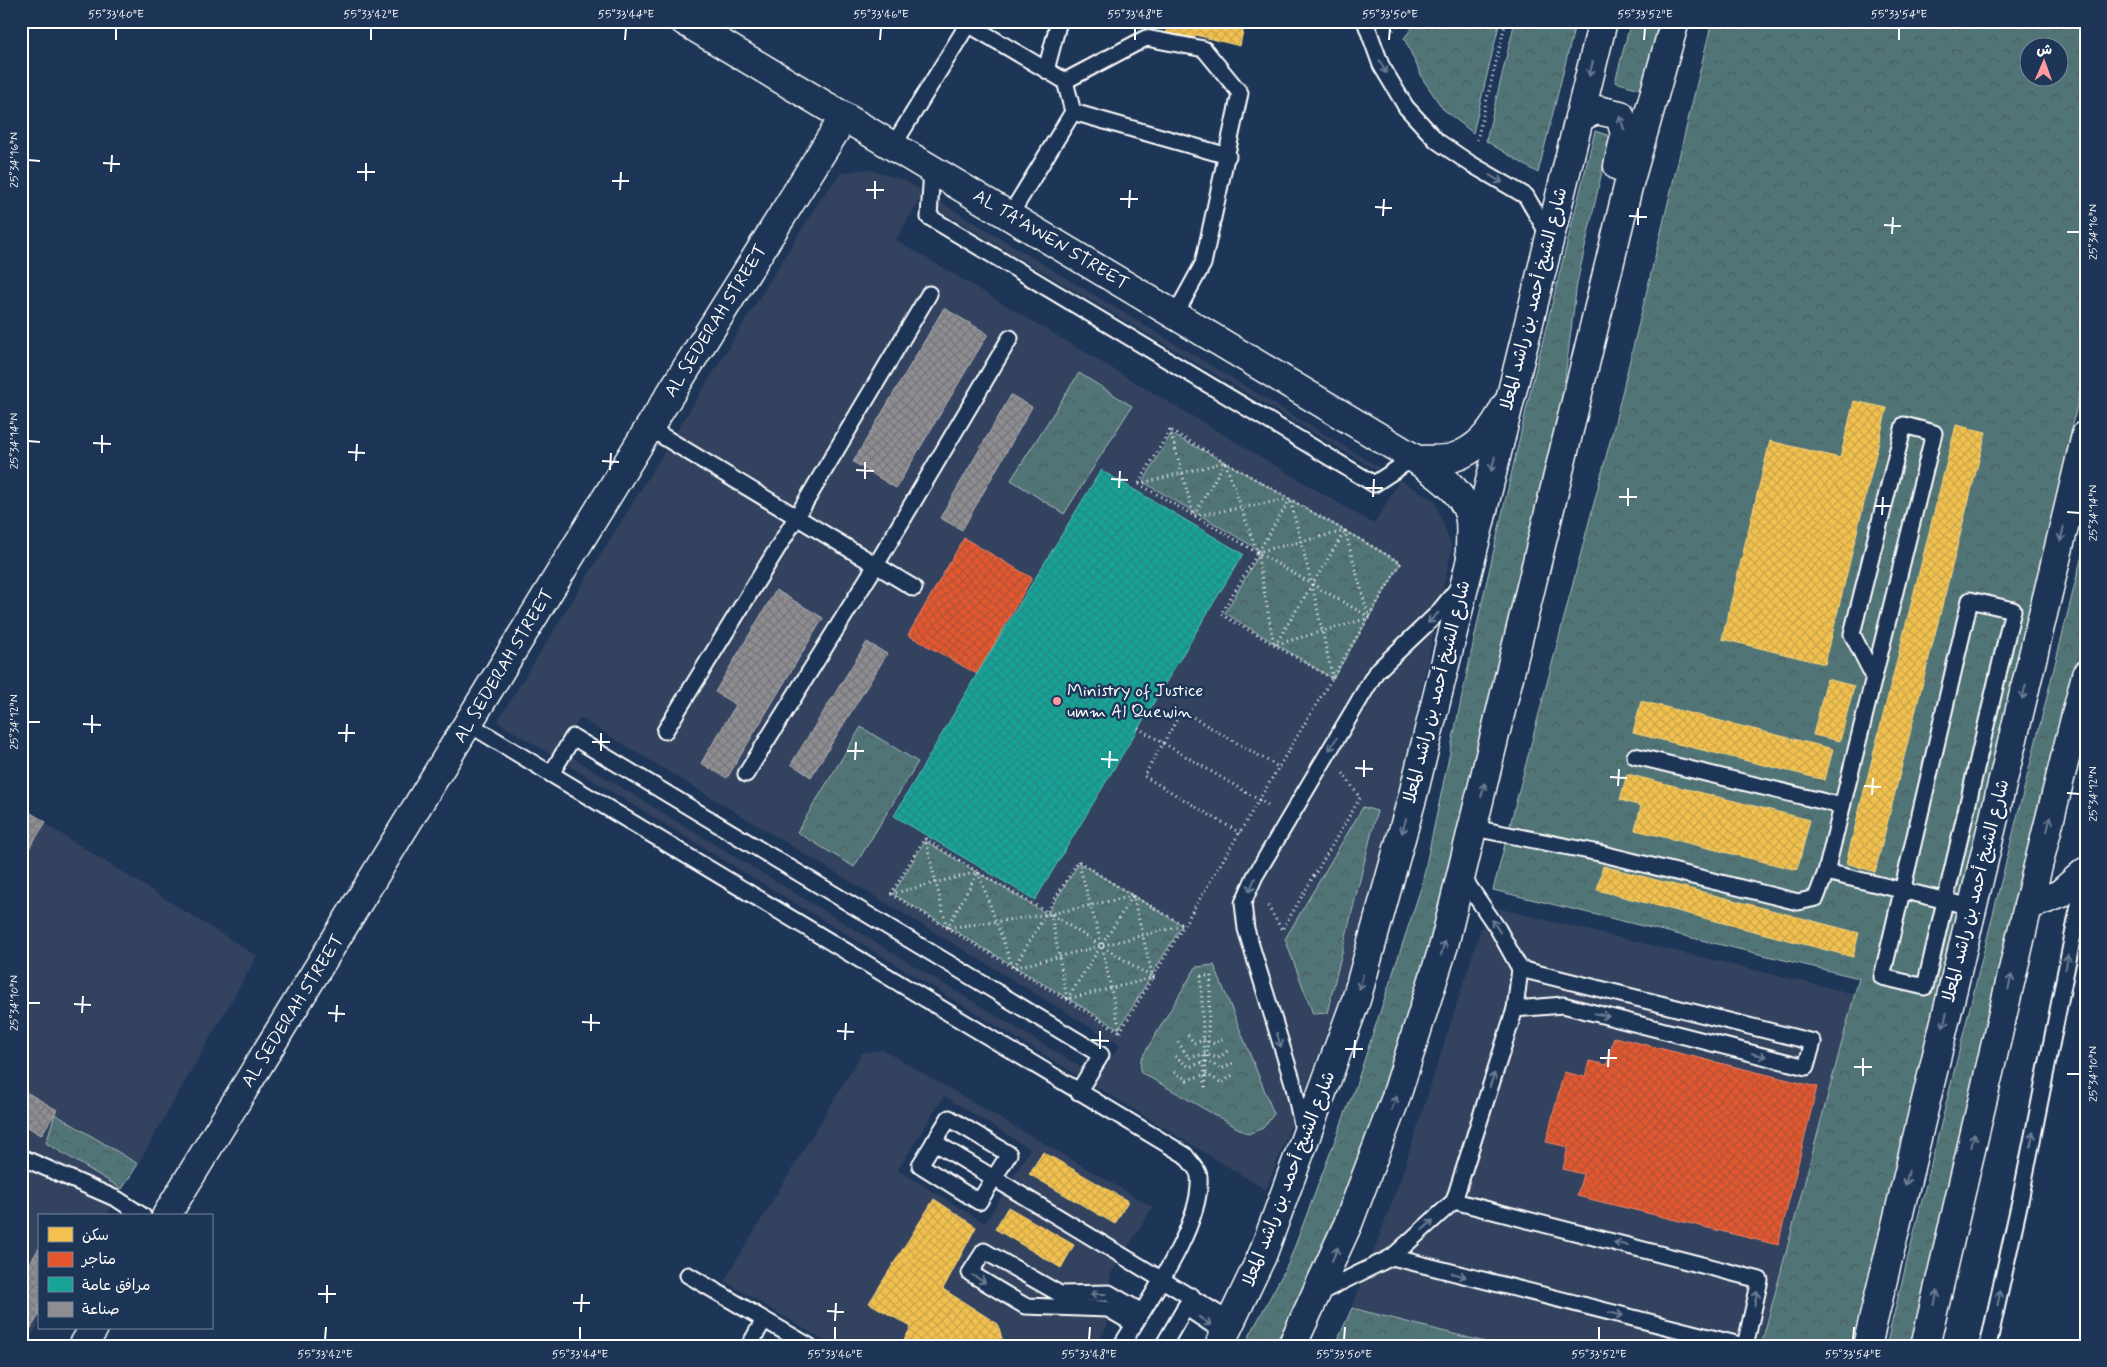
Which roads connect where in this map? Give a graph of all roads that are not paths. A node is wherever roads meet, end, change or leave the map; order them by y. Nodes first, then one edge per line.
1 (684, 21) edge
2 (1059, 21) edge
3 (1365, 21) edge
4 (1603, 21) edge
5 (1675, 21) edge
6 (967, 22) edge
7 (1046, 70) junction
8 (1065, 81) junction
9 (1073, 112) junction
10 (1579, 116) junction
11 (844, 117) junction
12 (894, 146) junction
13 (1228, 156) junction
14 (932, 169) junction
15 (1010, 216) junction
16 (1548, 248) junction
17 (929, 294) dead end
18 (1174, 315) junction
19 (1010, 338) dead end
20 (1508, 400) junction
21 (649, 428) junction
22 (1571, 428) junction
23 (2086, 436) edge
24 (1416, 458) junction
25 (796, 518) junction
26 (876, 565) junction
27 (1467, 570) junction
28 (914, 588) dead end
29 (2086, 675) edge
30 (1874, 677) junction
31 (469, 724) junction
32 (665, 731) dead end
33 (1634, 756) dead end
34 (551, 774) junction
35 (746, 774) dead end
36 (1842, 806) junction
37 (1474, 828) junction
38 (2086, 871) edge
39 (1826, 872) junction
40 (1462, 876) junction
41 (1903, 891) junction
42 (1945, 901) junction
43 (2028, 906) junction
44 (1972, 907) junction
45 (1520, 969) junction
46 (1515, 1009) junction
47 (1078, 1092) junction
48 (1305, 1138) junction
49 (934, 1142) junction
50 (21, 1157) edge
51 (994, 1178) junction
52 (1454, 1201) junction
53 (140, 1214) edge
54 (167, 1214) edge
55 (1392, 1257) junction
56 (688, 1275) dead end
57 (1162, 1278) junction
58 (1316, 1295) junction
59 (1189, 1302) junction
60 (1138, 1318) junction
61 (764, 1320) junction
62 (93, 1330) edge
63 (1225, 1334) edge
64 (83, 1346) edge
65 (749, 1346) edge
66 (809, 1346) edge
67 (1122, 1346) edge
68 (1163, 1346) edge
69 (1292, 1346) edge
70 (1744, 1346) edge
71 (1866, 1346) edge
72 (1925, 1346) edge
73 (1988, 1346) edge

1 - 11 street, AL TA'AWEN STREET
2 - 7 lane
3 -> 16 lane
4 -> 10 street, شارع الشيخ أحمد بن راشد المعلا
5 - 22 street
6 - 7 lane
6 - 12 lane
7 - 8 lane
8 - 9 lane
8 - 13 lane
9 - 13 lane
9 - 15 lane
10 - 16 street, شارع الشيخ أحمد بن راشد المعلا
22 -> 10 street
11 - 12 street, AL TA'AWEN STREET
11 - 21 street, AL SEDERAH STREET
12 - 14 street, AL TA'AWEN STREET
13 - 18 lane
14 - 15 street, AL TA'AWEN STREET
14 - 24 lane
15 - 18 street, AL TA'AWEN STREET
16 - 20 street, شارع الشيخ أحمد بن راشد المعلا
17 - 25 lane
18 - 24 street, AL TA'AWEN STREET
19 - 26 lane
20 - 24 street
20 -> 27 street, شارع الشيخ أحمد بن راشد المعلا
21 - 25 lane
21 - 31 street, AL SEDERAH STREET
37 -> 22 street
23 -> 44 street, شارع الشيخ أحمد بن راشد المعلا
24 - 27 street, AL TA'AWEN STREET
25 - 26 lane
25 - 32 lane
26 - 28 lane
26 - 35 lane
27 -> 48 street, شارع الشيخ أحمد بن راشد المعلا
27 -> 48 lane
43 -> 29 street
30 - 30 lane
30 - 36 lane
31 - 34 lane
31 - 54 street, AL SEDERAH STREET
33 - 36 lane
34 - 47 lane
34 - 47 lane
36 - 39 lane
37 - 39 lane
37 - 40 street
38 - 43 street
73 -> 38 lane
39 - 41 lane
45 -> 40 lane
58 -> 40 street
41 - 42 lane
41 - 42 lane
41 - 42 lane
42 - 44 lane
72 -> 43 street
44 -> 71 street, شارع الشيخ أحمد بن راشد المعلا
45 - 46 lane
46 -> 45 lane
52 -> 46 lane
47 - 57 lane
48 - 63 street, شارع الشيخ أحمد بن راشد المعلا
49 - 51 lane
49 - 51 lane
49 - 51 lane
50 - 53 lane
51 - 57 lane
55 -> 52 lane
70 -> 52 lane
55 - 58 lane
55 -> 70 lane
56 - 61 lane
57 - 59 lane
57 - 60 lane
58 - 69 street
59 - 63 lane
59 - 68 lane
60 -> 60 lane
60 - 67 lane
61 - 65 lane
61 - 66 lane
62 - 64 street

